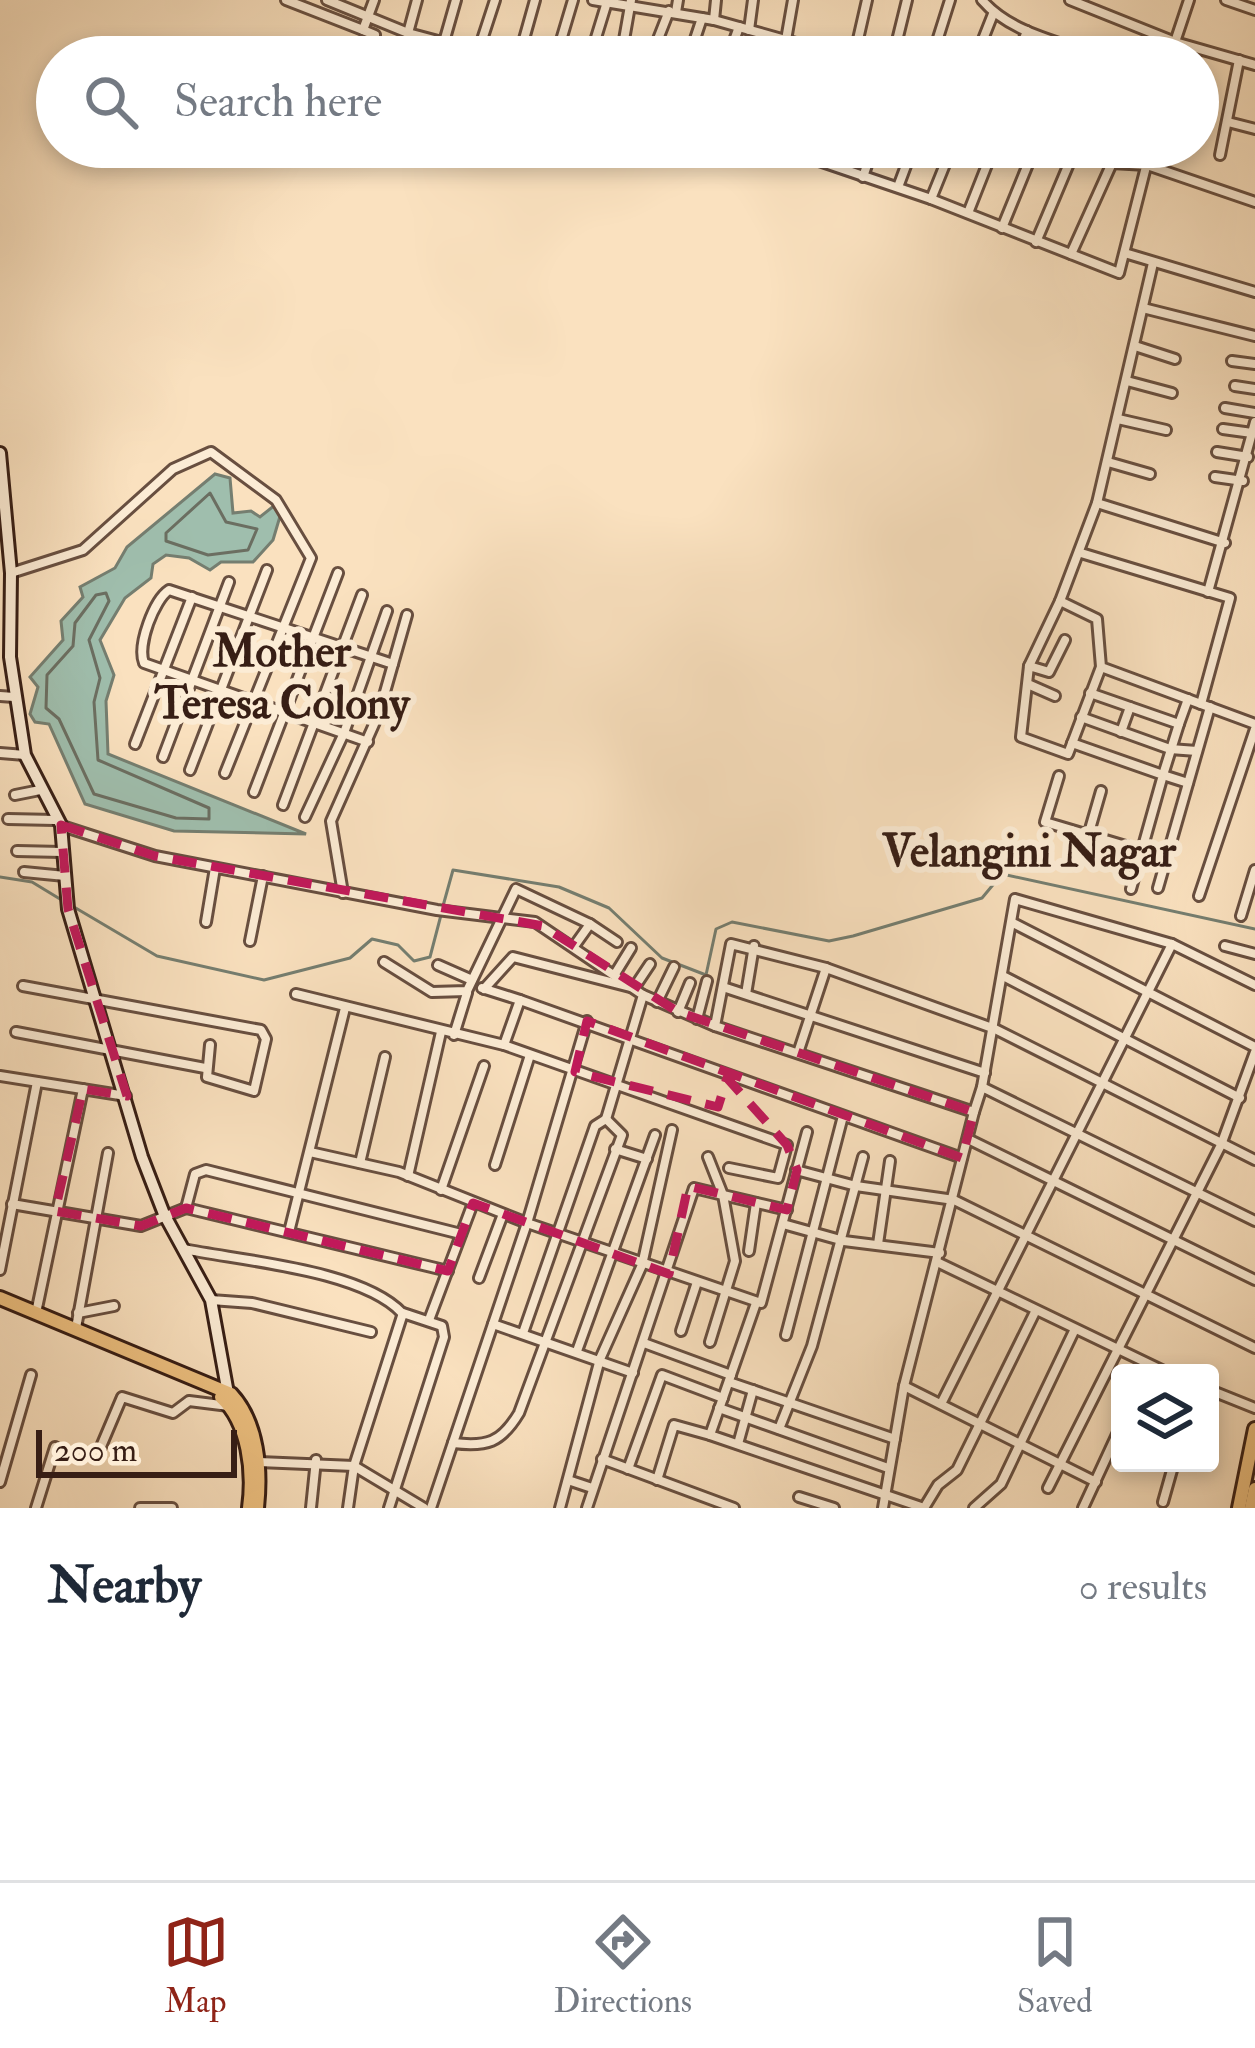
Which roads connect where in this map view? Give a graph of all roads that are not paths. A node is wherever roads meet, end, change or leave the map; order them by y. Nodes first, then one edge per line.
1 (286, 0) edge
2 (327, 0) edge
3 (374, 0) edge
4 (417, 0) edge
5 (457, 0) edge
6 (495, 0) edge
7 (535, 0) edge
8 (573, 0) edge
9 (593, 0) edge
10 (678, 0) edge
11 (716, 0) edge
12 (753, 0) edge
13 (793, 0) edge
14 (867, 0) edge
15 (907, 0) edge
16 (950, 0) edge
17 (982, 0) edge
18 (1070, 0) edge
19 (1188, 0) edge
20 (1226, 0) edge
21 (607, 2) edge
22 (631, 2) edge
23 (1245, 3) edge
24 (1255, 10) edge
25 (673, 12) junction
26 (994, 14) junction
27 (702, 17) junction
28 (368, 18) junction
29 (714, 20) junction
30 (744, 29) junction
31 (363, 30) junction
32 (1027, 31) junction
33 (408, 33) junction
34 (375, 35) dead end
35 (420, 36) edge
36 (446, 36) edge
37 (483, 36) edge
38 (525, 36) edge
39 (562, 36) edge
40 (597, 36) edge
41 (625, 36) edge
42 (661, 36) edge
43 (696, 36) edge
44 (740, 36) edge
45 (769, 36) edge
46 (787, 36) edge
47 (856, 36) edge
48 (898, 36) edge
49 (939, 36) edge
50 (985, 36) edge
51 (1025, 36) edge
52 (1041, 36) edge
53 (1160, 36) edge
54 (1177, 36) edge
55 (1219, 54) edge
56 (1239, 60) junction
57 (1255, 64) edge
58 (1228, 122) junction
59 (1255, 129) edge
60 (1220, 155) dead end
61 (841, 168) edge
62 (866, 168) edge
63 (905, 168) edge
64 (944, 168) edge
65 (986, 168) edge
66 (1026, 168) edge
67 (1069, 168) edge
68 (1110, 168) edge
69 (1146, 168) edge
70 (1156, 168) edge
71 (863, 177) junction
72 (898, 187) junction
73 (931, 199) junction
74 (1255, 202) edge
75 (968, 213) junction
76 (1002, 228) junction
77 (1036, 242) junction
78 (1071, 254) junction
79 (1128, 254) junction
80 (1153, 262) junction
81 (1255, 292) edge
82 (1143, 308) junction
83 (1255, 336) edge
84 (1135, 346) junction
85 (1175, 359) dead end
86 (1232, 361) dead end
87 (1255, 364) edge
88 (1127, 381) junction
89 (1234, 386) dead end
90 (1255, 389) edge
91 (1172, 393) dead end
92 (1225, 408) dead end
93 (1255, 418) edge
94 (1118, 419) junction
95 (1222, 429) dead end
96 (1166, 430) dead end
97 (1252, 434) edge
98 (1217, 452) dead end
99 (0, 453) edge
100 (1247, 457) junction
101 (1108, 462) junction
102 (1150, 474) dead end
103 (1215, 477) dead end
104 (1243, 481) junction
105 (1097, 503) junction
106 (1225, 543) junction
107 (1081, 553) junction
108 (4, 555) edge
109 (267, 570) dead end
110 (10, 573) junction
111 (338, 573) dead end
112 (229, 582) dead end
113 (1208, 592) junction
114 (362, 595) dead end
115 (192, 597) junction
116 (1060, 602) junction
117 (220, 605) junction
118 (387, 611) dead end
119 (251, 615) junction
120 (407, 615) dead end
121 (283, 625) junction
122 (314, 636) junction
123 (1065, 640) dead end
124 (343, 647) junction
125 (5, 656) edge
126 (371, 657) junction
127 (393, 664) junction
128 (1029, 666) junction
129 (1101, 667) junction
130 (164, 668) junction
131 (193, 679) junction
132 (1030, 685) junction
133 (222, 689) junction
134 (1090, 693) junction
135 (0, 696) edge
136 (1055, 696) dead end
137 (14, 697) junction
138 (252, 699) junction
139 (1188, 699) junction
140 (1130, 706) junction
141 (1205, 706) junction
142 (286, 712) junction
143 (1081, 718) junction
144 (314, 722) junction
145 (1179, 724) junction
146 (1255, 727) edge
147 (1121, 731) junction
148 (344, 733) junction
149 (368, 742) junction
150 (1072, 743) junction
151 (135, 744) dead end
152 (1170, 749) junction
153 (1197, 751) junction
154 (0, 753) edge
155 (25, 755) junction
156 (163, 758) dead end
157 (190, 770) dead end
158 (225, 773) dead end
159 (1059, 776) dead end
160 (1163, 776) junction
161 (1188, 783) junction
162 (40, 790) junction
163 (1101, 790) dead end
164 (254, 792) dead end
165 (15, 795) dead end
166 (283, 805) dead end
167 (305, 817) dead end
168 (8, 819) dead end
169 (58, 823) junction
170 (1088, 836) junction
171 (17, 851) dead end
172 (1141, 851) junction
173 (64, 852) junction
174 (1166, 858) junction
175 (215, 868) junction
176 (1255, 870) edge
177 (24, 872) dead end
178 (65, 876) junction
179 (263, 876) junction
180 (1158, 888) dead end
181 (1131, 889) dead end
182 (343, 893) junction
183 (1199, 896) dead end
184 (502, 916) junction
185 (1241, 916) dead end
186 (206, 922) dead end
187 (1013, 923) junction
188 (590, 924) junction
189 (250, 941) dead end
190 (617, 942) dead end
191 (1172, 944) junction
192 (575, 945) junction
193 (754, 946) junction
194 (1225, 946) dead end
195 (631, 948) dead end
196 (1255, 953) edge
197 (384, 962) dead end
198 (650, 964) dead end
199 (438, 965) dead end
200 (674, 967) dead end
201 (826, 968) junction
202 (614, 974) junction
203 (1005, 977) junction
204 (707, 981) dead end
205 (690, 983) dead end
206 (470, 985) junction
207 (1255, 985) edge
208 (23, 986) dead end
209 (723, 987) junction
210 (634, 988) junction
211 (484, 989) junction
212 (1150, 992) junction
213 (296, 994) dead end
214 (746, 994) junction
215 (644, 995) junction
216 (95, 999) junction
217 (520, 1000) junction
218 (657, 1002) junction
219 (345, 1008) junction
220 (678, 1012) junction
221 (812, 1012) junction
222 (698, 1019) junction
223 (586, 1021) junction
224 (715, 1026) junction
225 (994, 1029) junction
226 (16, 1032) dead end
227 (441, 1032) junction
228 (454, 1034) junction
229 (631, 1038) junction
230 (1125, 1040) junction
231 (210, 1045) dead end
232 (504, 1046) junction
233 (1255, 1049) edge
234 (110, 1050) junction
235 (799, 1050) junction
236 (530, 1055) junction
237 (386, 1058) dead end
238 (484, 1066) dead end
239 (205, 1068) junction
240 (575, 1072) junction
241 (985, 1073) junction
242 (0, 1076) edge
243 (37, 1082) junction
244 (618, 1082) junction
245 (1101, 1086) junction
246 (982, 1087) junction
247 (83, 1089) junction
248 (127, 1096) junction
249 (1240, 1099) junction
250 (974, 1112) junction
251 (843, 1116) junction
252 (606, 1120) junction
253 (672, 1130) dead end
254 (808, 1132) dead end
255 (1077, 1133) junction
256 (655, 1135) dead end
257 (968, 1139) junction
258 (1221, 1145) junction
259 (615, 1149) junction
260 (310, 1152) junction
261 (108, 1153) dead end
262 (708, 1157) dead end
263 (863, 1157) dead end
264 (962, 1158) junction
265 (646, 1159) junction
266 (1255, 1160) edge
267 (890, 1161) dead end
268 (360, 1163) junction
269 (495, 1165) dead end
270 (785, 1166) junction
271 (729, 1168) dead end
272 (797, 1171) junction
273 (408, 1176) junction
274 (827, 1178) junction
275 (1053, 1181) junction
276 (856, 1186) junction
277 (441, 1190) junction
278 (885, 1190) junction
279 (299, 1193) junction
280 (1196, 1193) junction
281 (723, 1195) junction
282 (954, 1200) junction
283 (472, 1203) junction
284 (756, 1203) junction
285 (12, 1204) junction
286 (186, 1208) junction
287 (787, 1210) junction
288 (55, 1211) junction
289 (164, 1214) junction
290 (503, 1214) junction
291 (97, 1219) junction
292 (1255, 1222) edge
293 (527, 1223) junction
294 (783, 1224) junction
295 (813, 1231) junction
296 (289, 1232) junction
297 (555, 1233) junction
298 (461, 1234) junction
299 (1025, 1236) junction
300 (1173, 1240) junction
301 (844, 1241) junction
302 (584, 1244) junction
303 (878, 1244) junction
304 (183, 1248) junction
305 (749, 1251) dead end
306 (613, 1253) junction
307 (939, 1257) junction
308 (642, 1265) junction
309 (0, 1270) edge
310 (448, 1270) junction
311 (669, 1274) junction
312 (479, 1278) dead end
313 (1255, 1280) edge
314 (697, 1282) junction
315 (726, 1292) junction
316 (998, 1293) junction
317 (1145, 1295) junction
318 (212, 1300) junction
319 (0, 1303) edge
320 (756, 1303) junction
321 (114, 1306) dead end
322 (1036, 1312) junction
323 (36, 1313) junction
324 (79, 1313) junction
325 (403, 1313) junction
326 (429, 1320) junction
327 (493, 1324) junction
328 (75, 1329) junction
329 (680, 1331) dead end
330 (1074, 1331) junction
331 (371, 1332) dead end
332 (523, 1333) junction
333 (786, 1335) dead end
334 (548, 1341) junction
335 (710, 1342) dead end
336 (644, 1343) junction
337 (1255, 1348) edge
338 (577, 1351) junction
339 (1117, 1352) junction
340 (600, 1359) junction
341 (1138, 1364) edge
342 (633, 1373) junction
343 (31, 1375) dead end
344 (730, 1378) junction
345 (904, 1386) junction
346 (753, 1390) junction
347 (1219, 1394) edge
348 (230, 1401) junction
349 (788, 1402) junction
350 (721, 1403) junction
351 (941, 1404) junction
352 (1255, 1408) edge
353 (746, 1417) junction
354 (980, 1423) junction
355 (779, 1429) junction
356 (1255, 1430) edge
357 (710, 1435) junction
358 (895, 1439) junction
359 (453, 1443) junction
360 (738, 1444) junction
361 (1020, 1444) junction
362 (55, 1447) dead end
363 (1111, 1448) edge
364 (97, 1456) dead end
365 (602, 1459) junction
366 (316, 1460) junction
367 (259, 1462) junction
368 (1059, 1464) junction
369 (354, 1466) junction
370 (628, 1468) junction
371 (888, 1468) junction
372 (1171, 1472) edge
373 (568, 1480) junction
374 (658, 1480) junction
375 (0, 1482) edge
376 (1096, 1482) junction
377 (592, 1488) junction
378 (1048, 1488) dead end
379 (392, 1492) junction
380 (885, 1494) junction
381 (799, 1497) dead end
382 (1162, 1502) dead end
383 (36, 1508) edge
384 (140, 1508) edge
385 (172, 1508) edge
386 (253, 1508) edge
387 (311, 1508) edge
388 (348, 1508) edge
389 (389, 1508) edge
390 (427, 1508) edge
391 (560, 1508) edge
392 (586, 1508) edge
393 (734, 1508) edge
394 (834, 1508) edge
395 (883, 1508) edge
396 (974, 1508) edge
397 (1083, 1508) edge
398 (1239, 1508) edge

1 - 31 street
2 - 28 street
3 - 28 street
4 - 33 street
5 - 36 street
6 - 37 street
7 - 38 street
8 - 39 street
9 - 21 street
10 - 25 street
11 - 29 street
12 - 30 street
13 - 46 street
14 - 47 street
15 - 48 street
16 - 49 street
17 - 26 street
18 - 53 street
19 - 54 street
20 - 23 street
21 - 22 street
21 - 40 street
22 - 25 street
22 - 41 street
23 - 24 street
25 - 27 street
25 - 42 street
26 - 32 street
26 - 50 street
27 - 29 street
27 - 43 street
28 - 31 street
28 - 33 street
29 - 30 street
30 - 44 street
30 - 45 street
31 - 34 street
32 - 51 street
32 - 52 street
33 - 35 street
55 - 56 street
56 - 57 street
56 - 58 street
58 - 59 street
58 - 60 street
61 - 71 street
62 - 71 street
63 - 72 street
64 - 73 street
65 - 75 street
66 - 76 street
67 - 77 street
68 - 78 street
69 - 79 street
70 - 74 street
71 - 72 street
72 - 73 street
73 - 75 street
75 - 76 street
76 - 77 street
77 - 78 street
78 - 79 street
79 - 80 street
80 - 81 street
80 - 82 street
82 - 83 street
82 - 84 street
84 - 85 street
84 - 88 street
86 - 87 street
88 - 91 street
88 - 94 street
89 - 90 street
92 - 93 street
93 - 97 street
94 - 96 street
94 - 101 street
95 - 97 street
97 - 100 street
98 - 100 street
99 - 108 street
100 - 104 street
101 - 102 street
101 - 105 street
103 - 104 street
104 - 106 street
105 - 106 street
105 - 107 street
106 - 113 street
107 - 113 street
107 - 116 street
108 - 110 street
109 - 119 street
110 - 121 street
110 - 125 street
111 - 122 street
112 - 117 street
113 - 141 street
114 - 124 street
115 - 117 street
115 - 130 street
115 - 130 street
116 - 128 street
116 - 129 street
117 - 119 street
117 - 131 street
118 - 126 street
119 - 121 street
119 - 133 street
120 - 127 street
121 - 122 street
121 - 138 street
122 - 124 street
122 - 142 street
123 - 128 street
124 - 126 street
124 - 144 street
125 - 137 street
126 - 127 street
126 - 148 street
127 - 149 street
128 - 132 street
129 - 134 street
129 - 139 street
130 - 131 street
130 - 151 street
131 - 133 street
131 - 156 street
132 - 136 street
132 - 150 street
133 - 138 street
133 - 157 street
134 - 140 street
134 - 143 street
135 - 137 street
137 - 155 street
138 - 142 street
138 - 158 street
139 - 141 street
139 - 145 street
140 - 145 street
140 - 147 street
141 - 146 street
141 - 153 street
142 - 144 street
142 - 164 street
143 - 147 street
143 - 150 street
144 - 148 street
144 - 166 street
145 - 152 street
146 - 183 street
147 - 152 street
148 - 149 street
148 - 167 street
149 - 182 street
150 - 160 street
152 - 153 street
152 - 160 street
153 - 161 street
154 - 155 street
155 - 162 street
159 - 170 street
160 - 161 street
160 - 172 street
161 - 174 street
162 - 165 street
162 - 169 street
163 - 170 street
168 - 169 street
169 - 173 street
169 - 175 street
170 - 172 street
171 - 173 street
172 - 174 street
172 - 181 street
173 - 178 street
174 - 180 street
175 - 179 street
175 - 186 street
176 - 185 street
177 - 178 street
178 - 216 street
179 - 182 street
179 - 189 street
182 - 184 street
184 - 188 street
184 - 192 street
184 - 206 street
187 - 191 street
187 - 203 street
187 - 212 street
188 - 190 street
188 - 192 street
191 - 207 street
191 - 212 street
192 - 202 street
193 - 201 street
193 - 209 street
193 - 214 street
194 - 196 street
195 - 202 street
197 - 206 street
198 - 210 street
199 - 206 street
200 - 218 street
201 - 221 street
201 - 225 street
202 - 210 street
203 - 225 street
203 - 230 street
204 - 222 street
205 - 220 street
206 - 211 street
206 - 228 street
208 - 216 street
209 - 214 street
209 - 224 street
210 - 211 street
210 - 215 street
211 - 217 street
212 - 230 street
212 - 233 street
213 - 219 street
214 - 221 street
215 - 218 street
215 - 229 street
216 - 234 street
216 - 239 street
217 - 223 street
217 - 232 street
218 - 220 street
219 - 227 street
219 - 260 street
220 - 222 street
221 - 235 street
221 - 241 street
222 - 224 street
223 - 229 street
223 - 240 street
224 - 235 street
225 - 241 street
225 - 245 street
226 - 234 street
227 - 228 street
227 - 273 street
228 - 232 street
229 - 244 street
229 - 251 street
230 - 245 street
230 - 249 street
231 - 239 street
232 - 236 street
233 - 249 street
234 - 239 street
234 - 248 street
235 - 250 street
236 - 240 street
236 - 269 street
237 - 268 street
238 - 277 street
240 - 244 street
240 - 293 street
241 - 246 street
242 - 243 street
243 - 247 street
243 - 285 street
244 - 252 street
244 - 270 street
245 - 255 street
245 - 258 street
246 - 250 street
246 - 255 street
247 - 248 street
247 - 288 street
248 - 289 street
249 - 258 street
250 - 257 street
251 - 264 street
251 - 274 street
252 - 259 street
252 - 297 street
253 - 308 street
254 - 272 street
255 - 275 street
255 - 280 street
256 - 265 street
257 - 264 street
257 - 275 street
258 - 266 street
258 - 280 street
259 - 265 street
259 - 302 street
260 - 268 street
260 - 279 street
261 - 291 street
262 - 281 street
263 - 276 street
264 - 282 street
265 - 306 street
267 - 278 street
268 - 273 street
270 - 271 street
270 - 272 street
272 - 274 street
272 - 287 street
273 - 277 street
274 - 276 street
274 - 295 street
275 - 299 street
275 - 300 street
276 - 278 street
276 - 301 street
277 - 283 street
278 - 282 street
278 - 303 street
279 - 286 street
279 - 296 street
279 - 298 street
280 - 292 street
280 - 300 street
281 - 284 street
281 - 311 street
281 - 315 street
282 - 299 street
282 - 307 street
283 - 290 street
283 - 298 street
284 - 287 street
284 - 305 street
285 - 288 street
285 - 309 street
286 - 289 street
286 - 296 street
287 - 294 street
288 - 291 street
288 - 323 street
289 - 291 street
289 - 304 street
290 - 293 street
290 - 312 street
291 - 324 street
293 - 297 street
293 - 327 street
294 - 295 street
294 - 320 street
295 - 301 street
295 - 333 street
296 - 310 street
297 - 302 street
297 - 332 street
298 - 310 street
299 - 316 street
299 - 317 street
300 - 313 street
300 - 317 street
301 - 303 street
301 - 349 street
302 - 306 street
302 - 334 street
303 - 307 street
304 - 318 street
304 - 325 street
306 - 308 street
306 - 338 street
307 - 316 street
307 - 345 street
308 - 311 street
308 - 340 street
310 - 326 street
311 - 314 street
311 - 336 street
314 - 315 street
314 - 329 street
315 - 320 street
315 - 335 street
316 - 322 street
316 - 351 street
317 - 337 street
317 - 339 street
318 - 331 street
318 - 348 street
319 - 323 main road
319 - 348 main road
320 - 344 street
321 - 324 street
322 - 330 street
322 - 354 street
323 - 328 main road
324 - 328 street
325 - 326 street
325 - 369 street
326 - 379 street
327 - 332 street
327 - 359 street
328 - 348 main road
330 - 339 street
330 - 361 street
332 - 334 street
334 - 338 street
334 - 359 street
336 - 342 street
336 - 344 street
338 - 340 street
339 - 341 street
339 - 368 street
340 - 342 street
340 - 373 street
342 - 365 street
343 - 375 street
344 - 346 street
344 - 350 street
345 - 351 street
345 - 358 street
346 - 349 street
346 - 353 street
347 - 352 street
348 - 364 street
348 - 367 main road
348 - 386 main road
349 - 355 street
349 - 358 street
350 - 353 street
350 - 357 street
350 - 370 street
351 - 354 street
353 - 355 street
353 - 360 street
354 - 361 street
354 - 380 street
355 - 371 street
356 - 398 main road
357 - 360 street
357 - 374 street
358 - 371 street
359 - 390 street
360 - 380 street
361 - 368 street
361 - 396 street
362 - 383 street
363 - 376 street
365 - 370 street
365 - 377 street
366 - 367 street
366 - 369 street
366 - 387 street
367 - 386 main road
368 - 376 street
368 - 378 street
369 - 379 street
369 - 388 street
370 - 374 street
371 - 380 street
372 - 382 street
373 - 377 street
373 - 391 street
374 - 393 street
376 - 397 street
377 - 392 street
379 - 389 street
379 - 390 street
380 - 395 street
381 - 394 street
384 - 385 street

